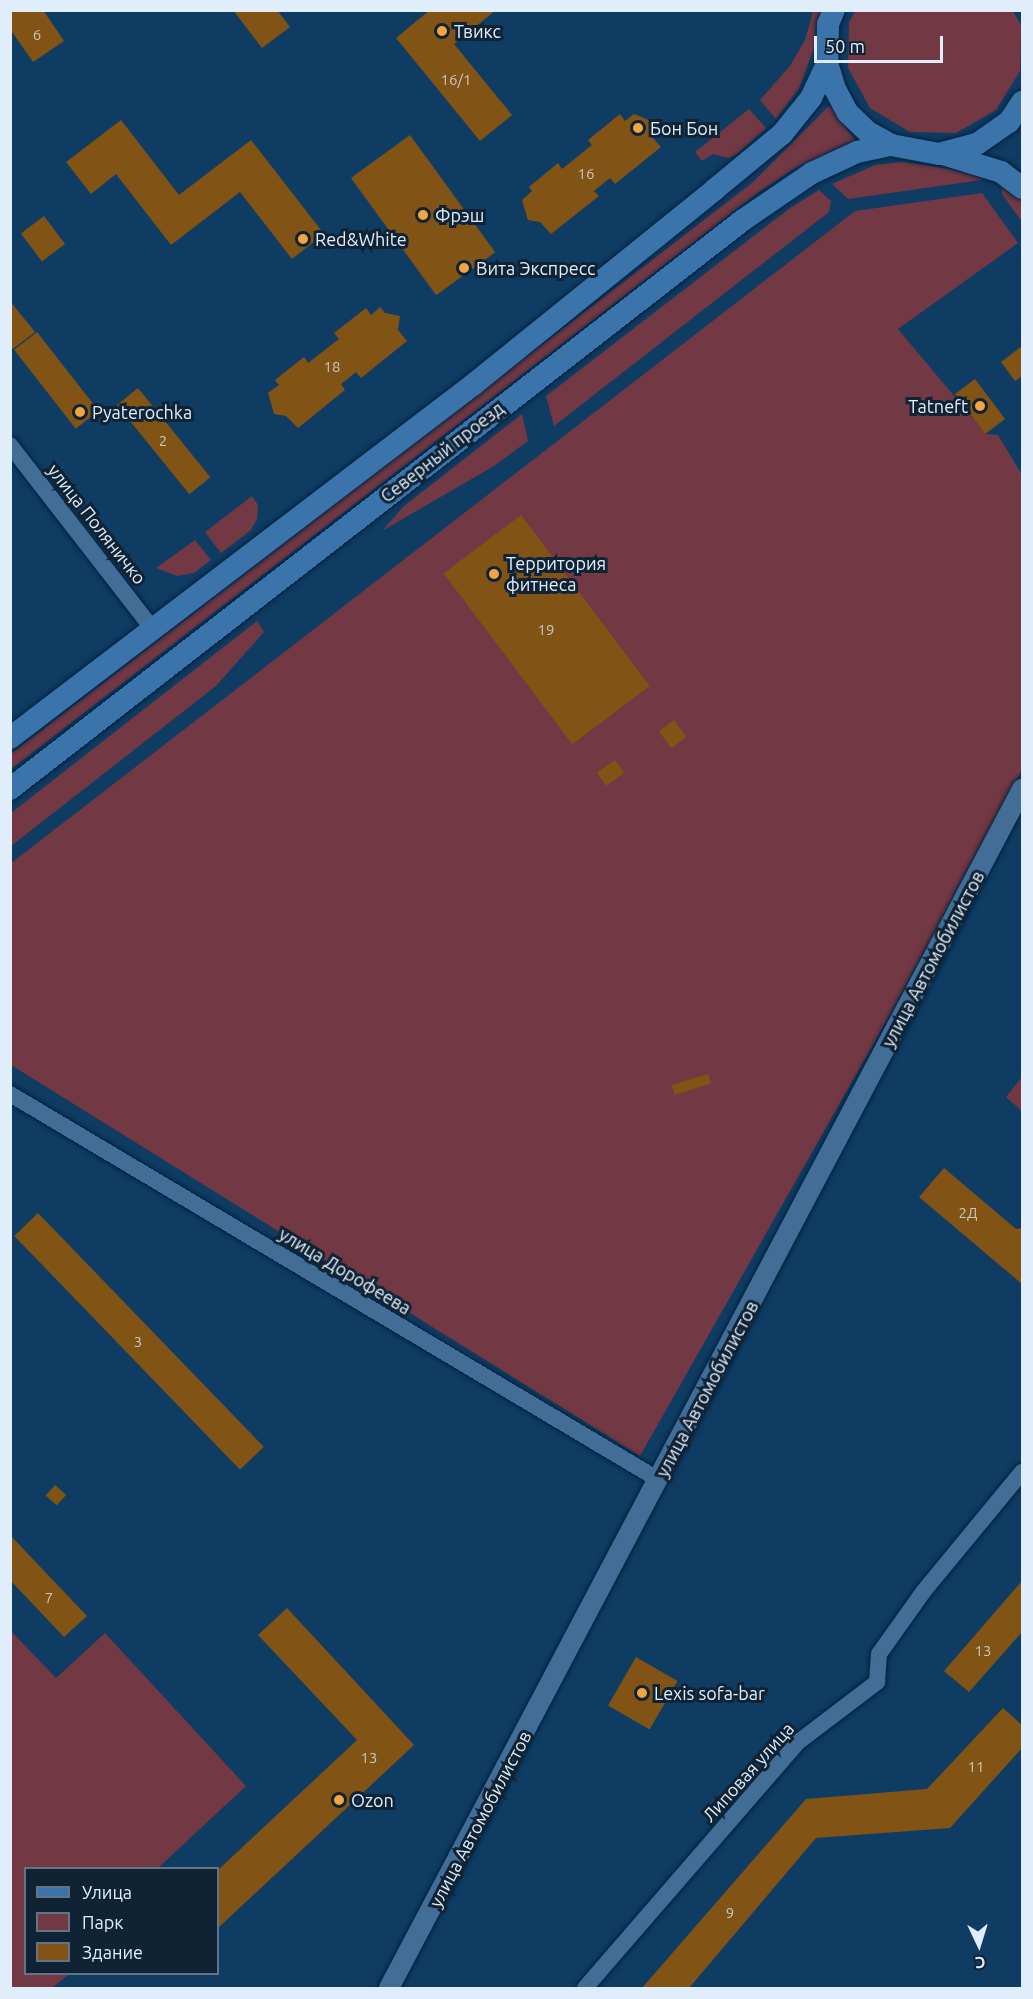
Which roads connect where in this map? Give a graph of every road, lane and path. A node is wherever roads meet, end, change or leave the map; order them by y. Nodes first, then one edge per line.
1 (834, 10) edge
2 (827, 63) junction
3 (1023, 102) edge
4 (891, 145) junction
5 (939, 154) junction
6 (1023, 188) edge
7 (10, 445) edge
8 (152, 628) junction
9 (10, 738) edge
10 (10, 789) edge
11 (1023, 789) edge
12 (10, 1095) edge
13 (1023, 1472) edge
14 (659, 1480) junction
15 (389, 1989) edge
16 (585, 1989) edge

1 - 2 main road
2 - 4 main road
2 - 8 main road, Северный проезд
3 - 5 main road
4 - 5 main road
4 - 10 main road, Северный проезд
5 - 6 main road
7 - 8 street, улица Поляничко
8 - 9 main road, Северный проезд
11 - 14 street, улица Автомобилистов
12 - 14 street, улица Дорофеева
13 - 16 street, Липовая улица
14 - 15 street, улица Автомобилистов

